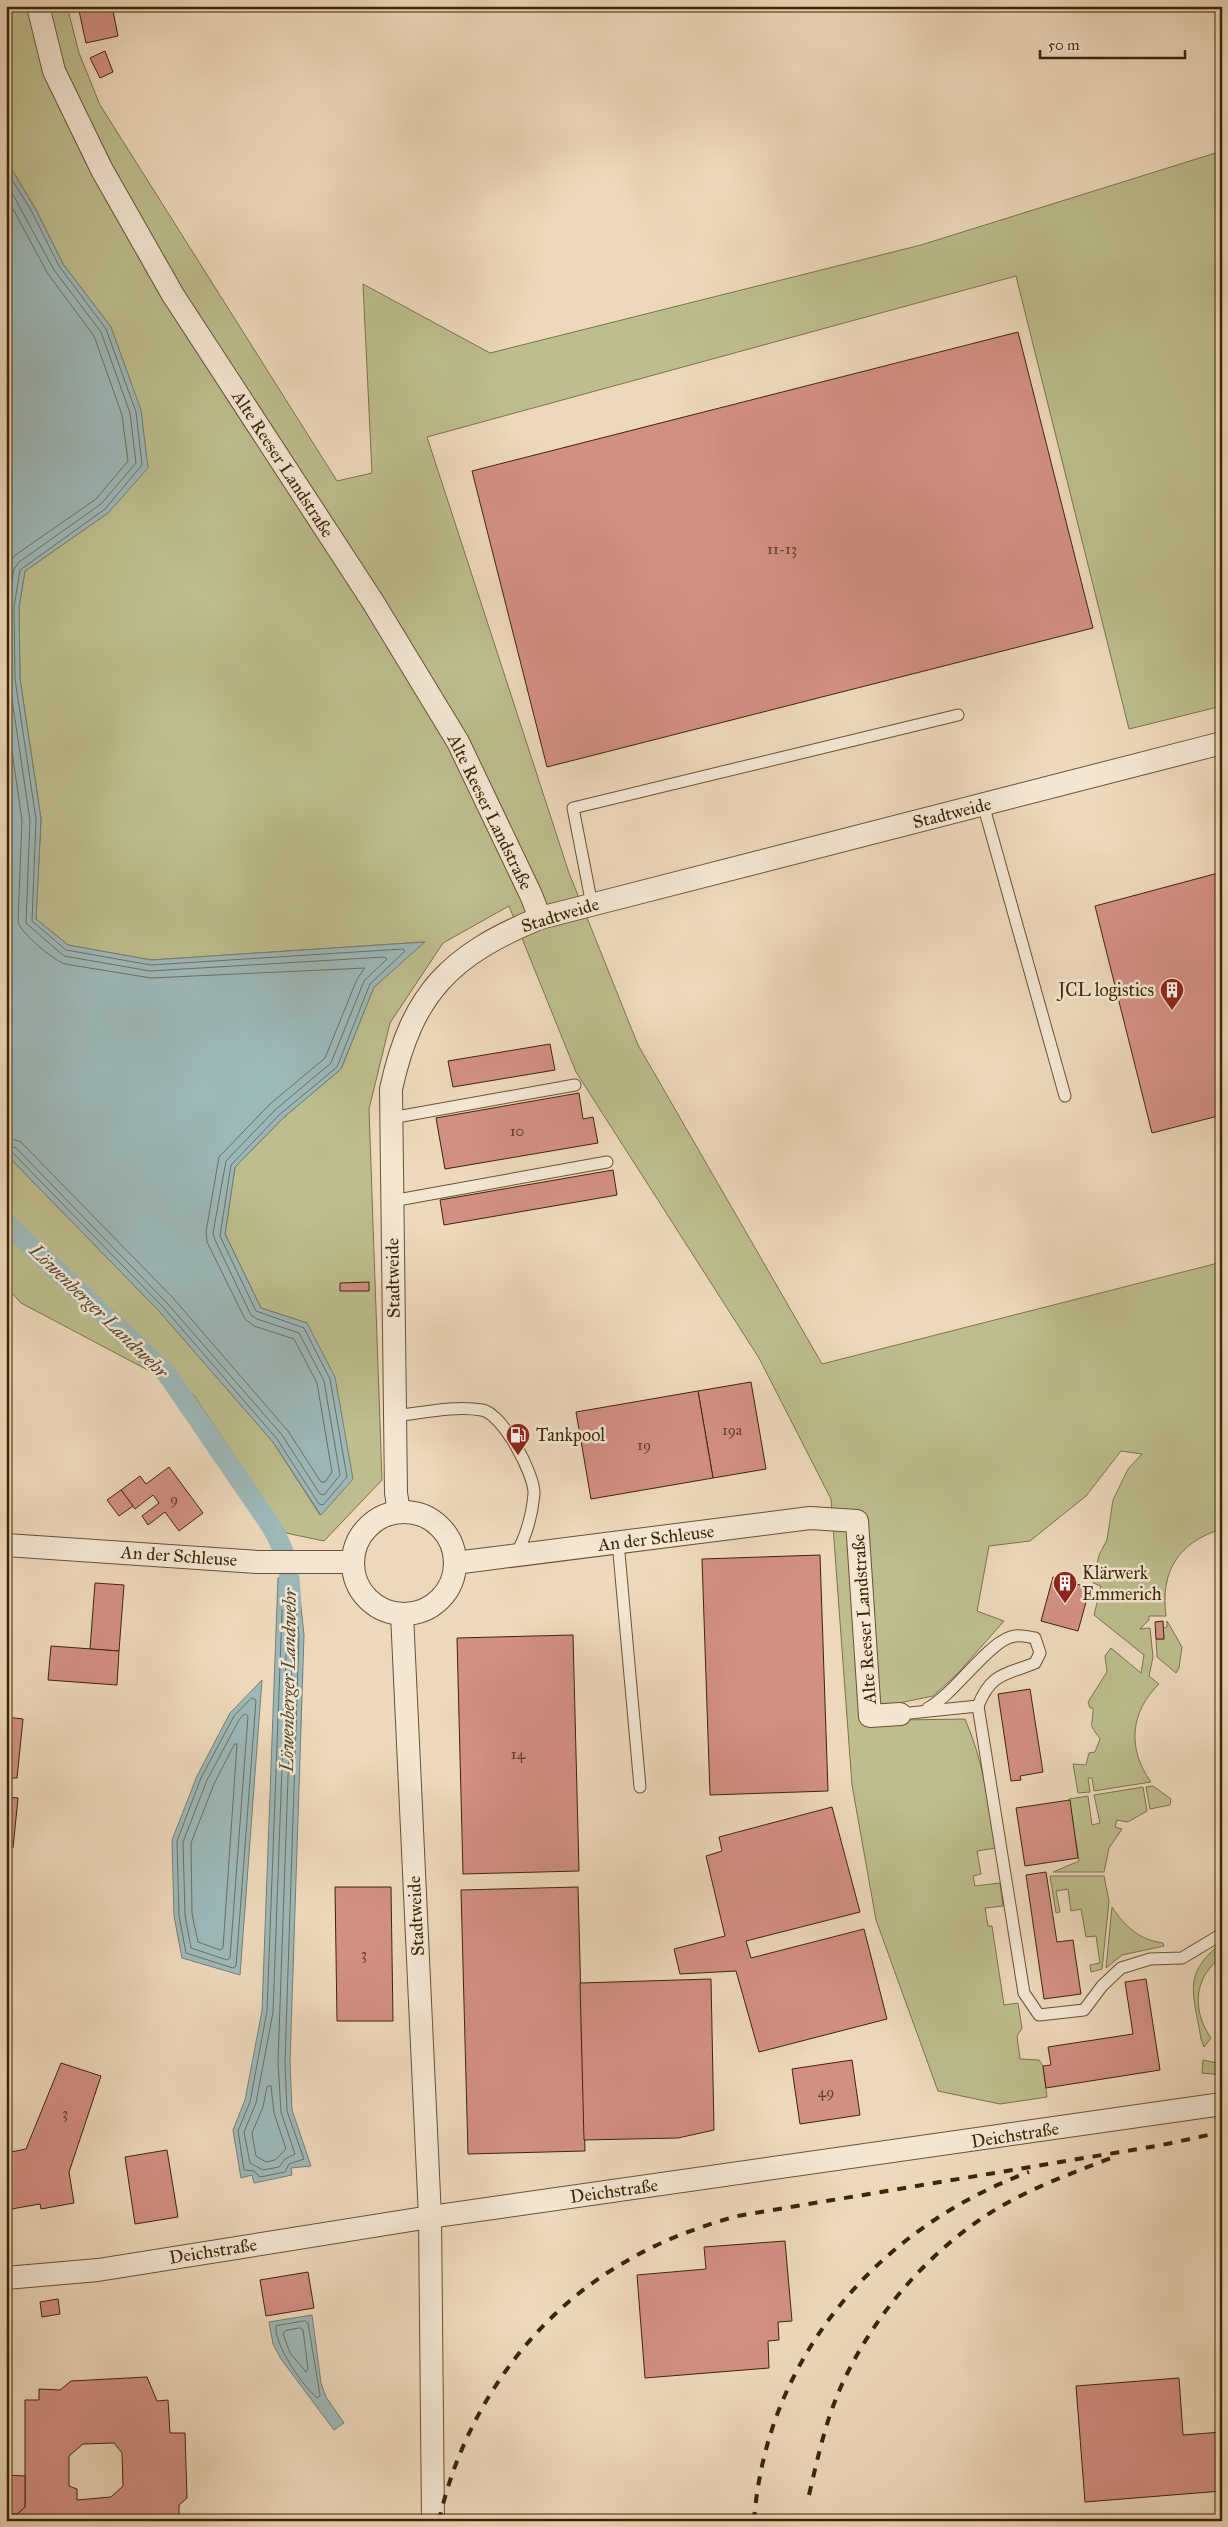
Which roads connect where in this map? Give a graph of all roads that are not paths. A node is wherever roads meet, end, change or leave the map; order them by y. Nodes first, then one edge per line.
1 (38, 6) edge
2 (958, 715) dead end
3 (1222, 744) edge
4 (984, 804) junction
5 (592, 904) junction
6 (540, 918) junction
7 (575, 1085) dead end
8 (1065, 1096) dead end
9 (391, 1118) junction
10 (607, 1162) dead end
11 (392, 1201) junction
12 (395, 1416) junction
13 (399, 1512) junction
14 (857, 1521) joint
15 (618, 1542) junction
16 (6, 1545) edge
17 (515, 1556) junction
18 (352, 1562) junction
19 (455, 1563) junction
20 (402, 1614) junction
21 (978, 1706) junction
22 (910, 1713) junction
23 (640, 1786) dead end
24 (1222, 1934) edge
25 (1222, 2104) edge
26 (430, 2217) junction
27 (6, 2278) edge
28 (433, 2521) edge

1 - 6 street, Alte Reeser Landstraße
2 - 5 lane
3 - 4 street, Stadtweide
4 - 5 street, Stadtweide
4 - 8 lane
5 - 6 street, Stadtweide
6 - 9 street, Stadtweide
7 - 9 lane
9 - 11 street, Stadtweide
10 - 11 lane
11 - 12 street, Stadtweide
12 - 13 street, Stadtweide
12 - 17 lane
13 - 18 street
13 - 19 street
14 - 15 street, An der Schleuse
14 - 22 street, Alte Reeser Landstraße
15 - 17 street, An der Schleuse
15 - 23 lane
16 - 18 street, An der Schleuse
17 - 19 street, An der Schleuse
18 - 20 street
19 - 20 street
20 - 26 street, Stadtweide
21 - 22 lane
21 - 22 lane
21 - 24 lane
25 - 26 street, Deichstraße
26 - 27 street, Deichstraße
26 - 28 street, Stadtweide

